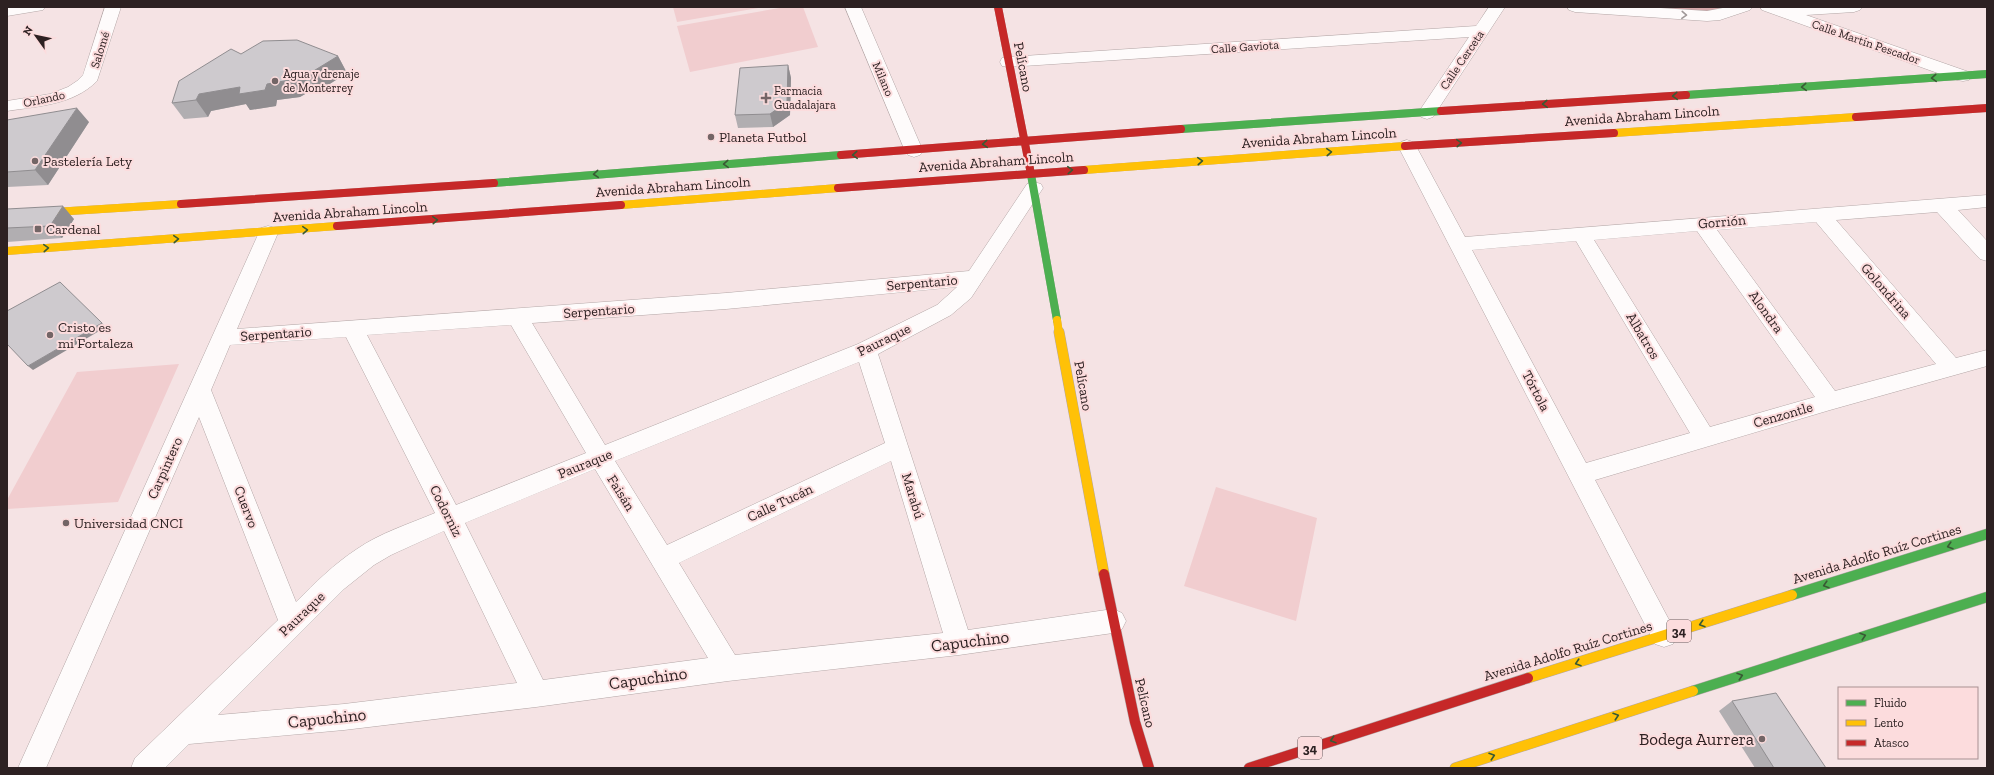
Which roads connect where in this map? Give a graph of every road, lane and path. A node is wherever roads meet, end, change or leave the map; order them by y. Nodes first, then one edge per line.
1 (36, 7) edge
2 (113, 7) edge
3 (853, 7) edge
4 (998, 7) edge
5 (1497, 7) edge
6 (1575, 7) edge
7 (1744, 7) edge
8 (1854, 7) edge
9 (1775, 9) edge
10 (9, 11) edge
11 (1481, 31) junction
12 (1008, 62) junction
13 (1987, 74) edge
14 (1963, 76) junction
15 (80, 89) joint
16 (7, 106) edge
17 (1987, 108) edge
18 (1427, 113) junction
19 (1024, 140) junction
20 (1407, 146) junction
21 (914, 150) junction
22 (1033, 181) junction
23 (1987, 201) edge
24 (1941, 204) junction
25 (1820, 214) junction
26 (7, 215) edge
27 (1702, 224) junction
28 (268, 233) junction
29 (1581, 234) junction
30 (1458, 244) junction
31 (7, 251) edge
32 (1987, 254) edge
33 (975, 278) junction
34 (517, 316) junction
35 (353, 329) junction
36 (222, 338) junction
37 (866, 350) junction
38 (1987, 358) edge
39 (1952, 368) junction
40 (200, 390) junction
41 (1830, 401) junction
42 (1705, 438) junction
43 (898, 448) junction
44 (599, 458) junction
45 (1580, 475) junction
46 (450, 518) junction
47 (1987, 534) edge
48 (662, 559) junction
49 (1987, 596) edge
50 (1112, 621) junction
51 (292, 623) junction
52 (1664, 635) junction
53 (959, 643) junction
54 (728, 668) junction
55 (536, 694) junction
56 (184, 731) junction
57 (32, 768) edge
58 (145, 768) edge
59 (1150, 768) edge
60 (1249, 768) edge
61 (1455, 768) edge

1 - 10 street
2 - 15 street, Salomé
3 - 21 street, Milano
4 - 12 main road, Pelícano
5 - 11 street, Calle Cerceta
6 -> 7 street
8 - 9 street
9 - 14 street, Calle Martín Pescador
11 - 12 street, Calle Gaviota
11 - 18 street, Calle Cerceta
12 - 19 main road, Pelícano
13 - 14 main road
14 -> 18 main road
15 - 16 street, Orlando
20 -> 17 main road, Avenida Abraham Lincoln
18 - 19 main road
19 -> 21 main road
19 - 22 main road, Pelícano
22 -> 20 main road, Avenida Abraham Lincoln
20 - 30 street, Tórtola
21 -> 26 main road
28 -> 22 main road, Avenida Abraham Lincoln
22 - 33 street, Pauraque
22 - 50 main road, Pelícano
23 - 24 street, Gorrión
24 - 25 street, Gorrión
24 - 32 street
25 - 27 street, Gorrión
25 - 39 street, Golondrina
27 - 29 street, Gorrión
27 - 41 street, Alondra
31 -> 28 main road, Avenida Abraham Lincoln
28 - 36 street, Carpintero
29 - 30 street, Gorrión
29 - 42 street, Albatros
30 - 45 street, Tórtola
33 - 34 street, Serpentario
33 - 37 street, Pauraque
34 - 35 street, Serpentario
34 - 44 street, Faisán
35 - 36 street, Serpentario
35 - 46 street, Codorniz
36 - 40 street, Carpintero
37 - 43 street, Marabú
37 - 44 street, Pauraque
38 - 39 street, Cenzontle
39 - 41 street, Cenzontle
40 - 51 street, Cuervo
40 - 57 street, Carpintero
41 - 42 street, Cenzontle
42 - 45 street, Cenzontle
43 - 48 street, Calle Tucán
43 - 53 street, Marabú
44 - 46 street, Pauraque
44 - 48 street, Faisán
45 - 52 street, Tórtola
46 - 51 street, Pauraque
46 - 55 street, Codorniz
47 -> 52 main road, Avenida Adolfo Ruíz Cortines / 34
48 - 54 street, Faisán
61 -> 49 main road
50 - 53 street, Capuchino
50 - 59 main road, Pelícano
51 - 56 street, Pauraque
52 -> 60 main road, Avenida Adolfo Ruíz Cortines / 34
53 - 54 street, Capuchino
54 - 55 street, Capuchino
55 - 56 street, Capuchino
56 - 58 street, Pauraque

